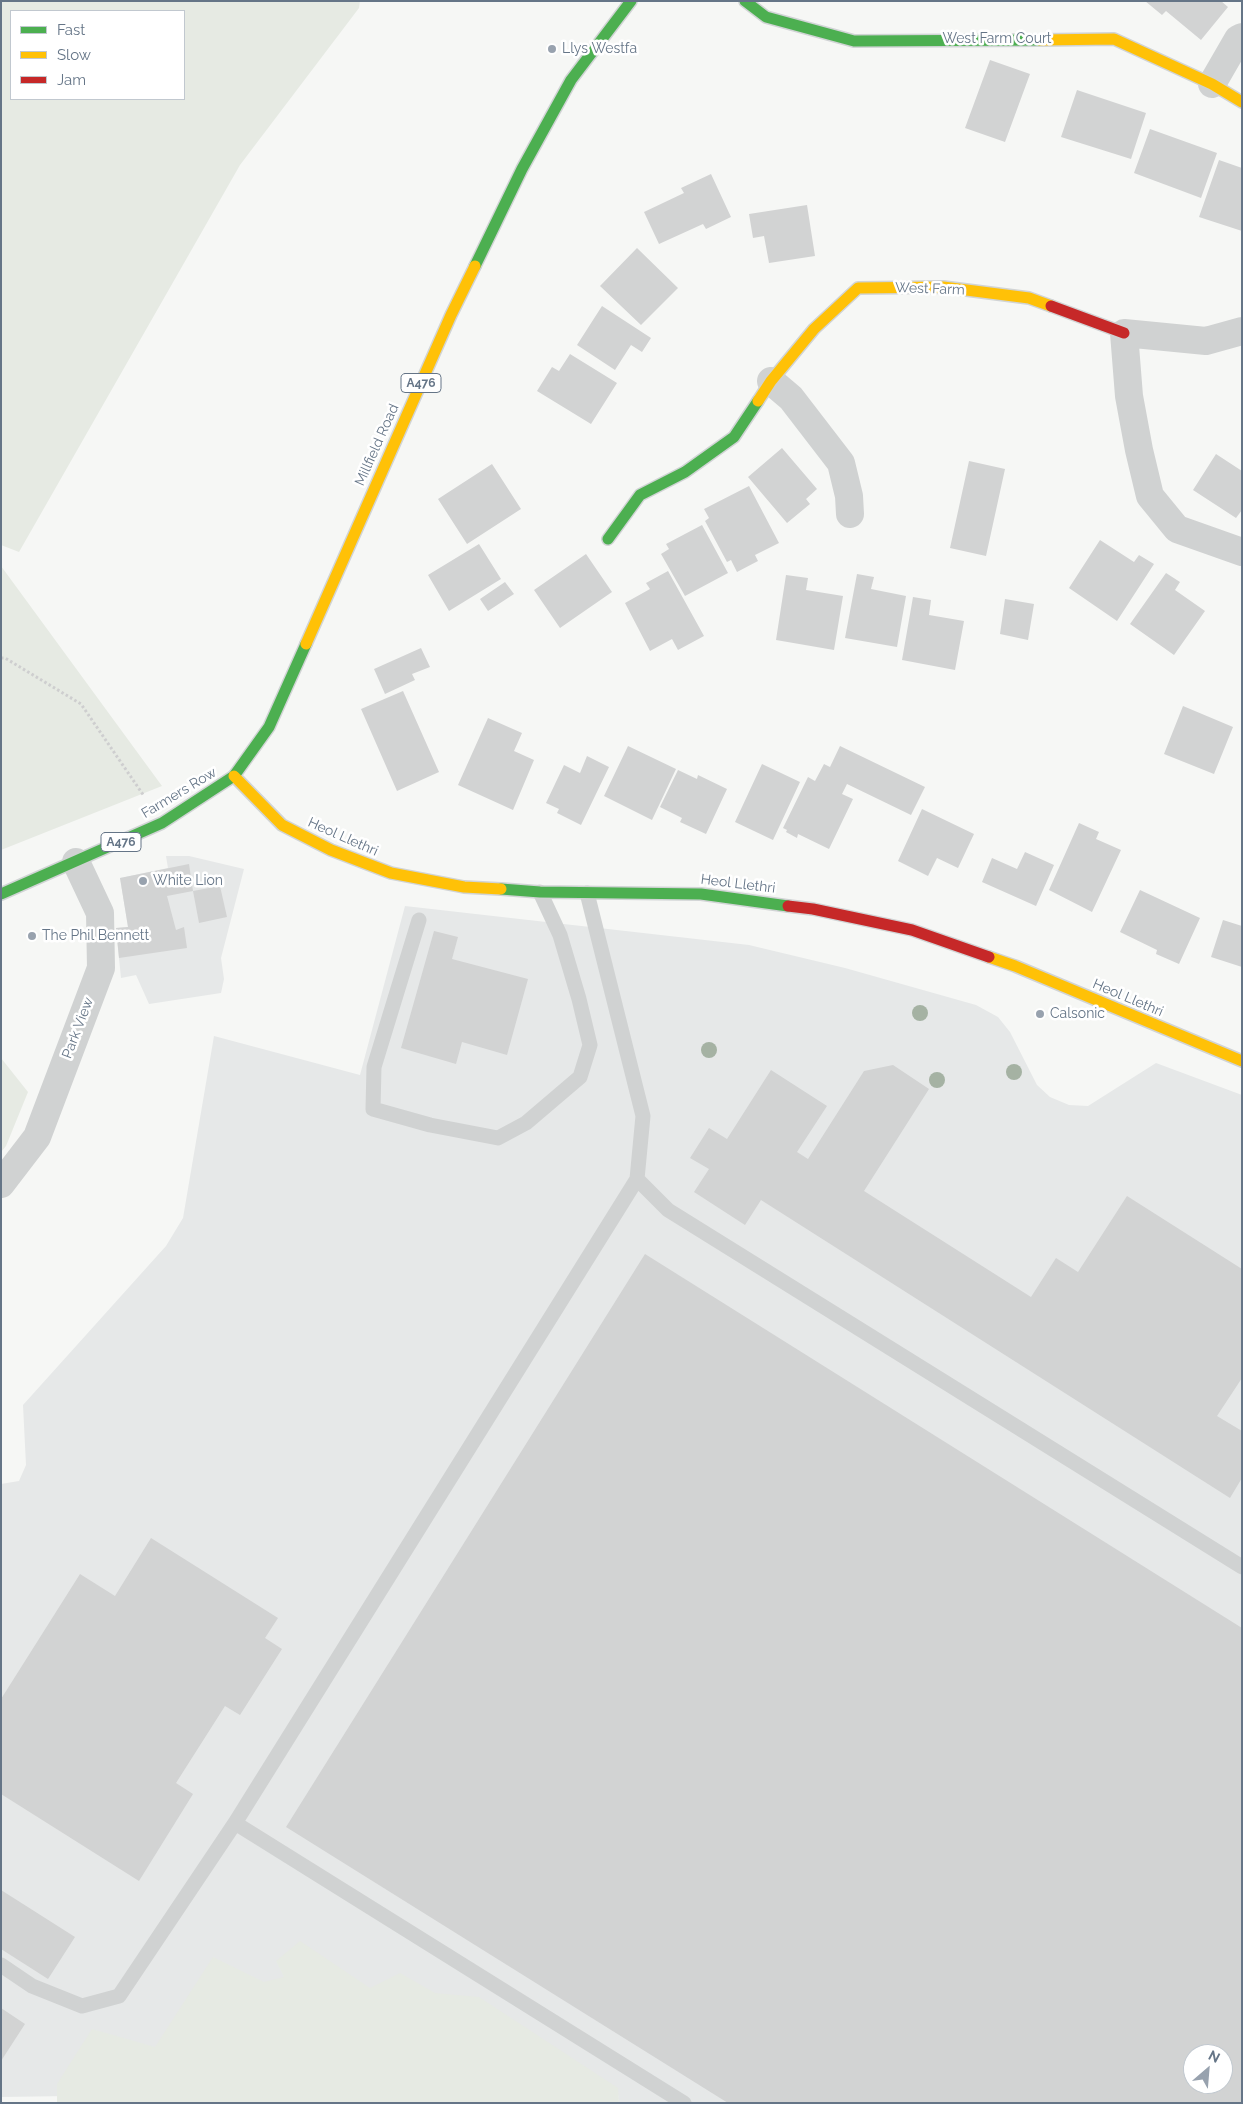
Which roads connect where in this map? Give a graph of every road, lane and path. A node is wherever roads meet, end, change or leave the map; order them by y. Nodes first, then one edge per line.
1 (631, 1) edge
2 (745, 1) edge
3 (1242, 37) edge
4 (1212, 84) junction
5 (1242, 102) edge
6 (1242, 331) edge
7 (1124, 333) junction
8 (771, 381) junction
9 (850, 514) dead end
10 (608, 538) dead end
11 (1242, 552) edge
12 (1, 658) edge
13 (234, 776) junction
14 (162, 823) junction
15 (76, 862) junction
16 (540, 892) junction
17 (587, 893) junction
18 (1, 894) edge
19 (419, 920) dead end
20 (1242, 1061) edge
21 (637, 1179) junction
22 (1, 1184) edge
23 (1242, 1568) edge
24 (235, 1823) junction
25 (1, 1965) edge
26 (684, 2103) edge

1 - 13 main road, Millfield Road / A476
2 - 4 main road, West Farm Court
3 - 4 street
4 - 5 main road, West Farm Court
6 - 7 street
7 - 8 main road, West Farm
7 - 11 street
8 - 9 street
8 - 10 main road, West Farm
12 - 14 path
13 - 14 main road, Farmers Row / A476
13 - 16 main road, Heol Llethri
14 - 15 main road, Farmers Row / A476
15 - 18 main road, Farmers Row / A476
15 - 22 street, Park View
16 - 17 main road, Heol Llethri
16 - 19 lane
17 - 20 main road, Heol Llethri
17 - 21 lane
21 - 23 lane
21 - 24 lane
24 - 25 lane
24 - 26 lane

